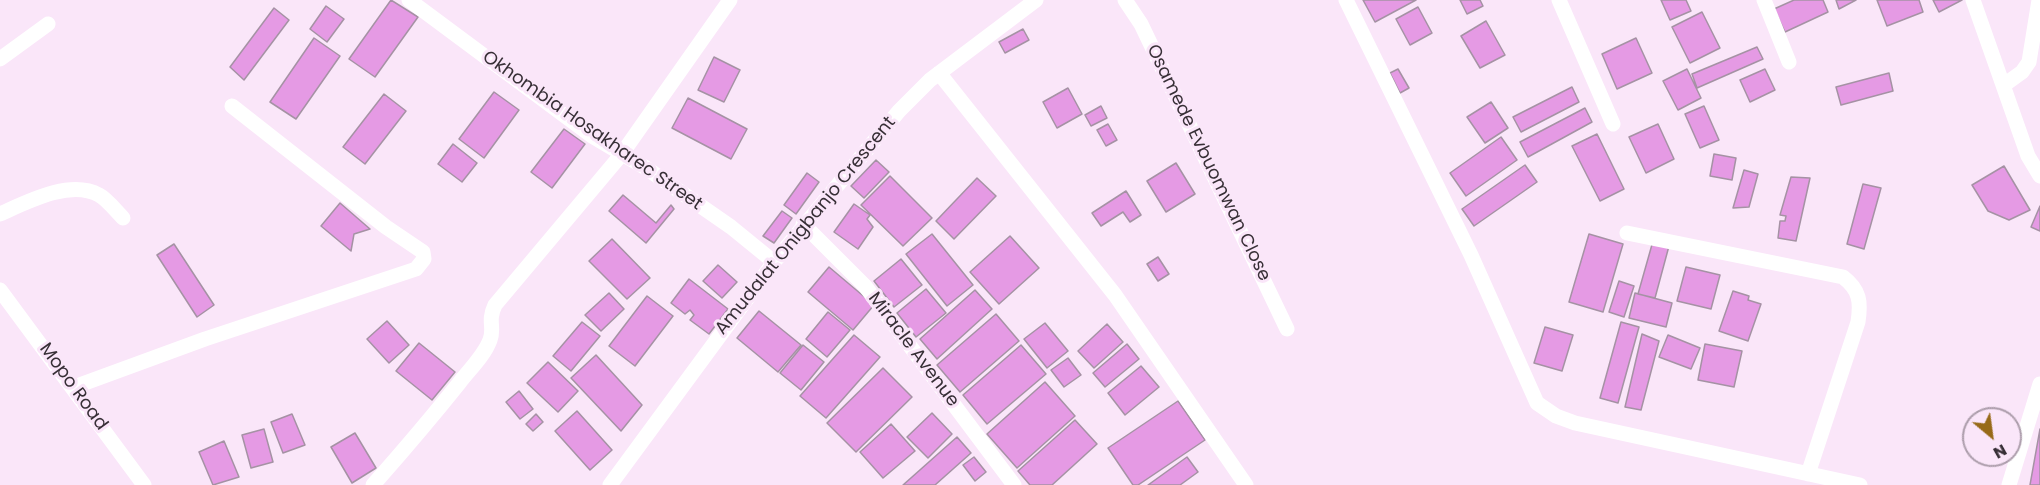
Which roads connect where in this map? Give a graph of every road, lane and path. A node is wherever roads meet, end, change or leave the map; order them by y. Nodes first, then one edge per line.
1 (409, 0) edge
2 (730, 0) edge
3 (1036, 0) edge
4 (1125, 0) edge
5 (1346, 0) edge
6 (1559, 0) edge
7 (1764, 0) edge
8 (1973, 0) edge
9 (2039, 0) edge
10 (48, 24) dead end
11 (0, 59) edge
12 (1789, 62) dead end
13 (939, 73) junction
14 (2004, 85) junction
15 (232, 106) dead end
16 (1613, 124) dead end
17 (621, 155) junction
18 (2040, 176) edge
19 (0, 214) edge
20 (123, 218) dead end
21 (803, 224) junction
22 (1627, 233) dead end
23 (774, 262) junction
24 (0, 290) edge
25 (1287, 329) dead end
26 (2040, 384) edge
27 (74, 387) junction
28 (1808, 474) junction
29 (144, 485) edge
30 (373, 485) edge
31 (610, 485) edge
32 (1014, 485) edge
33 (1246, 485) edge
34 (1860, 485) edge
35 (2009, 485) edge

1 - 17 street, Okhombia Hosakharec Street
2 - 17 street
3 - 13 street, Amudalat Onigbanjo Crescent
4 - 25 street, Osamede Evbuomwan Close
5 - 28 street
6 - 16 street
7 - 12 street
8 - 14 street
9 - 14 street
10 - 11 street
13 - 21 street, Amudalat Onigbanjo Crescent
13 - 33 street
14 - 18 street
15 - 27 street
17 - 23 street, Okhombia Hosakharec Street
17 - 30 street
19 - 20 street
21 - 23 street, Amudalat Onigbanjo Crescent
21 - 32 street, Miracle Avenue
22 - 28 street
23 - 31 street, Amudalat Onigbanjo Crescent
24 - 27 street, Mopo Road
26 - 35 street
27 - 29 street, Mopo Road
28 - 34 street

